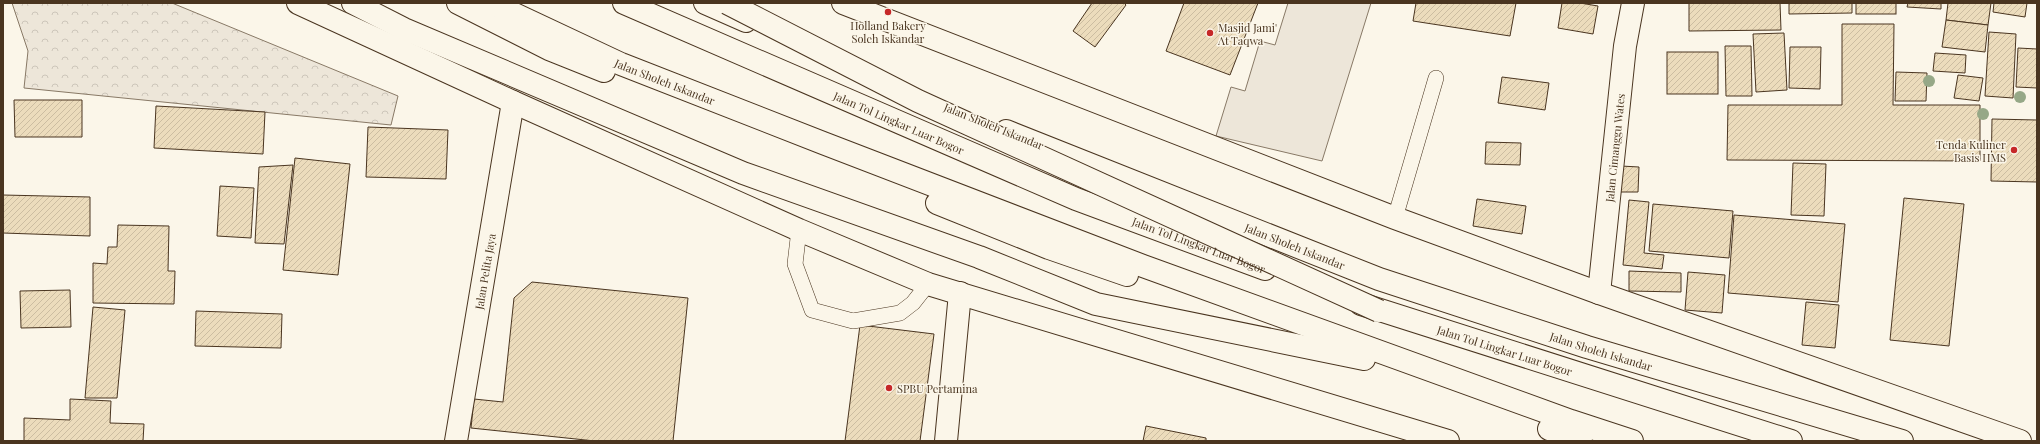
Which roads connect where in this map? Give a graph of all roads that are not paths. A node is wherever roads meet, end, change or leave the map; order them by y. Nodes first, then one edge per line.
1 (298, 3) edge
2 (353, 3) edge
3 (458, 3) edge
4 (491, 3) edge
5 (624, 3) edge
6 (705, 3) edge
7 (727, 3) edge
8 (843, 3) edge
9 (1632, 3) edge
10 (1436, 78) dead end
11 (512, 102) junction
12 (1395, 218) junction
13 (799, 230) junction
14 (928, 284) junction
15 (960, 293) junction
16 (1599, 293) junction
17 (1379, 311) junction
18 (1364, 360) junction
19 (456, 441) edge
20 (946, 441) edge
21 (1448, 441) edge
22 (1581, 441) edge
23 (1632, 441) edge
24 (1791, 441) edge
25 (1902, 441) edge
26 (2020, 441) edge

1 - 11 main road
2 - 18 main road
3 - 18 main road
4 - 23 main road, Jalan Sholeh Iskandar
5 - 17 main road, Jalan Tol Lingkar Luar Bogor, bridge
6 - 25 main road, Jalan Sholeh Iskandar
7 - 17 main road, bridge
8 - 12 main road
9 - 16 main road, Jalan Cimanggu Wates
10 - 12 lane
11 - 13 main road
11 - 19 main road, Jalan Pelita Jaya
12 - 16 main road
13 - 14 main road
13 - 14 lane
14 - 15 main road
15 - 20 main road
15 - 21 main road
16 - 26 main road
17 - 24 main road, Jalan Tol Lingkar Luar Bogor
18 - 22 main road

